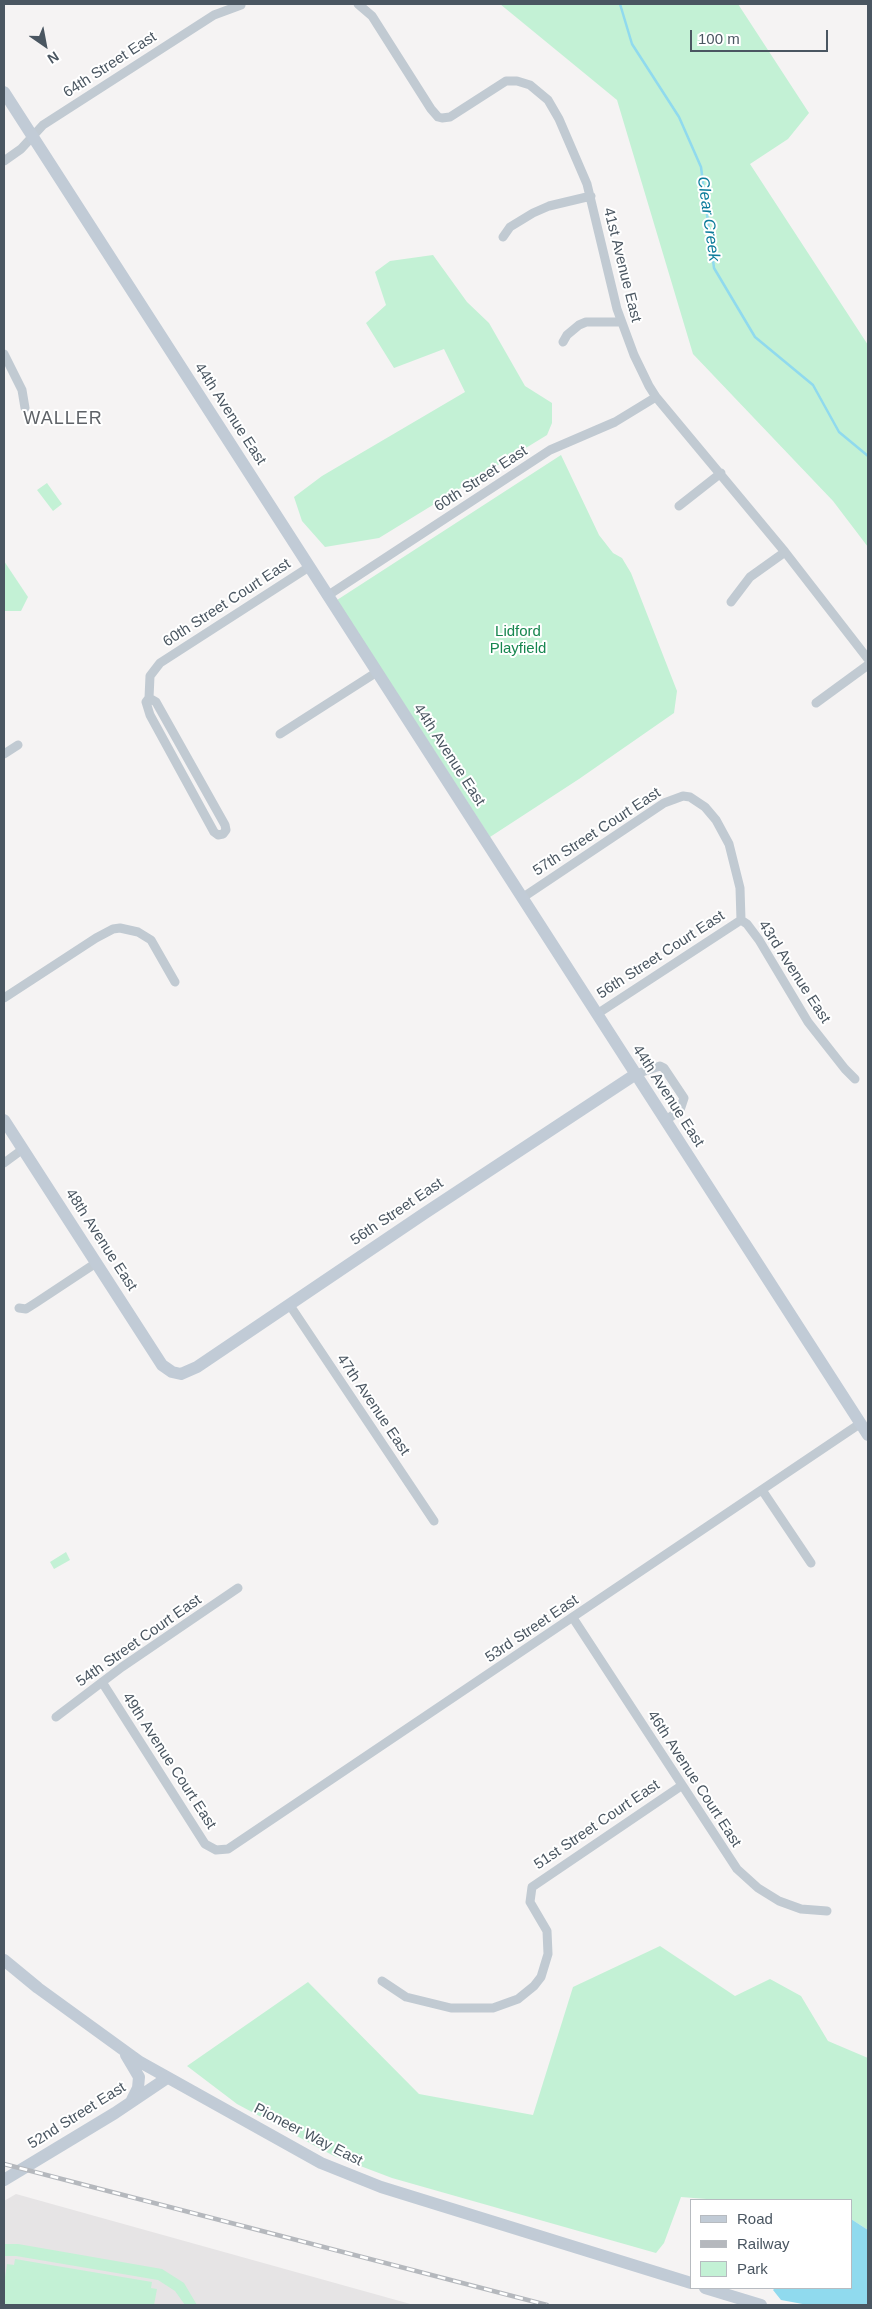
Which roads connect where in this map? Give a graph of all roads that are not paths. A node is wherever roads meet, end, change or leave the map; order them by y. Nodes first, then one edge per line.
1 (358, 4) edge
2 (241, 5) dead end
3 (4, 92) edge
4 (32, 135) junction
5 (4, 161) edge
6 (591, 196) junction
7 (503, 237) dead end
8 (621, 322) junction
9 (564, 342) dead end
10 (4, 354) edge
11 (656, 397) junction
12 (24, 408) dead end
13 (721, 473) junction
14 (679, 506) dead end
15 (785, 552) junction
16 (309, 567) junction
17 (327, 596) junction
18 (731, 602) dead end
19 (868, 659) edge
20 (868, 664) edge
21 (377, 672) junction
22 (149, 698) junction
23 (816, 703) dead end
24 (280, 734) dead end
25 (18, 745) dead end
26 (4, 754) edge
27 (690, 797) joint
28 (522, 898) junction
29 (741, 920) junction
30 (175, 982) dead end
31 (4, 998) edge
32 (597, 1014) junction
33 (636, 1074) junction
34 (855, 1079) dead end
35 (4, 1120) edge
36 (665, 1121) junction
37 (23, 1149) junction
38 (4, 1163) edge
39 (96, 1263) junction
40 (289, 1304) junction
41 (19, 1308) dead end
42 (176, 1373) joint
43 (861, 1423) junction
44 (868, 1435) edge
45 (762, 1490) junction
46 (434, 1522) dead end
47 (811, 1563) dead end
48 (238, 1588) dead end
49 (573, 1618) junction
50 (102, 1682) junction
51 (56, 1717) dead end
52 (681, 1786) junction
53 (216, 1850) joint
54 (827, 1911) dead end
55 (4, 1960) edge
56 (382, 1981) dead end
57 (121, 2050) junction
58 (167, 2078) junction
59 (130, 2103) junction
60 (4, 2180) edge
61 (690, 2283) edge
62 (708, 2289) edge
63 (761, 2305) edge

1 - 6 street, 41st Avenue East
2 - 4 street, 64th Street East
3 - 4 street, 44th Avenue East
4 - 5 street, 64th Street East
4 - 16 street, 44th Avenue East
6 - 7 street
6 - 8 street, 41st Avenue East
8 - 9 street
8 - 11 street, 41st Avenue East
10 - 12 street
11 - 13 street, 41st Avenue East
11 - 17 street, 60th Street East
13 - 14 street
13 - 15 street, 41st Avenue East
15 - 18 street
15 - 19 street, 41st Avenue East
16 - 17 street, 44th Avenue East
16 - 22 street, 60th Street Court East
17 - 21 street, 44th Avenue East
20 - 23 street
21 - 24 street
21 - 28 street, 44th Avenue East
22 - 22 street
25 - 26 street
27 - 28 street, 57th Street Court East
27 - 29 street, 43rd Avenue East
28 - 32 street, 44th Avenue East
29 - 32 street, 56th Street Court East
29 - 34 street, 43rd Avenue East
30 - 31 street
32 - 33 street, 44th Avenue East
33 - 36 street, 44th Avenue East
33 - 36 street
33 - 40 street, 56th Street East
35 - 37 street, 48th Avenue East
36 - 43 street, 44th Avenue East
37 - 38 street
37 - 39 street, 48th Avenue East
39 - 41 street
39 - 42 street, 48th Avenue East
40 - 42 street, 56th Street East
40 - 46 street, 47th Avenue East
43 - 44 street, 44th Avenue East
43 - 45 street, 53rd Street East
45 - 47 street
45 - 49 street, 53rd Street East
48 - 50 street, 54th Street Court East
49 - 52 street, 46th Avenue Court East
49 - 53 street, 53rd Street East
50 - 51 street, 54th Street Court East
50 - 53 street, 49th Avenue Court East
52 - 54 street, 46th Avenue Court East
52 - 56 street, 51st Street Court East
55 - 57 street, Pioneer Way East
57 - 58 street, Pioneer Way East
57 - 59 street
58 - 59 street, 52nd Street East
58 - 61 street, Pioneer Way East
59 - 60 street, 52nd Street East
62 - 63 street

